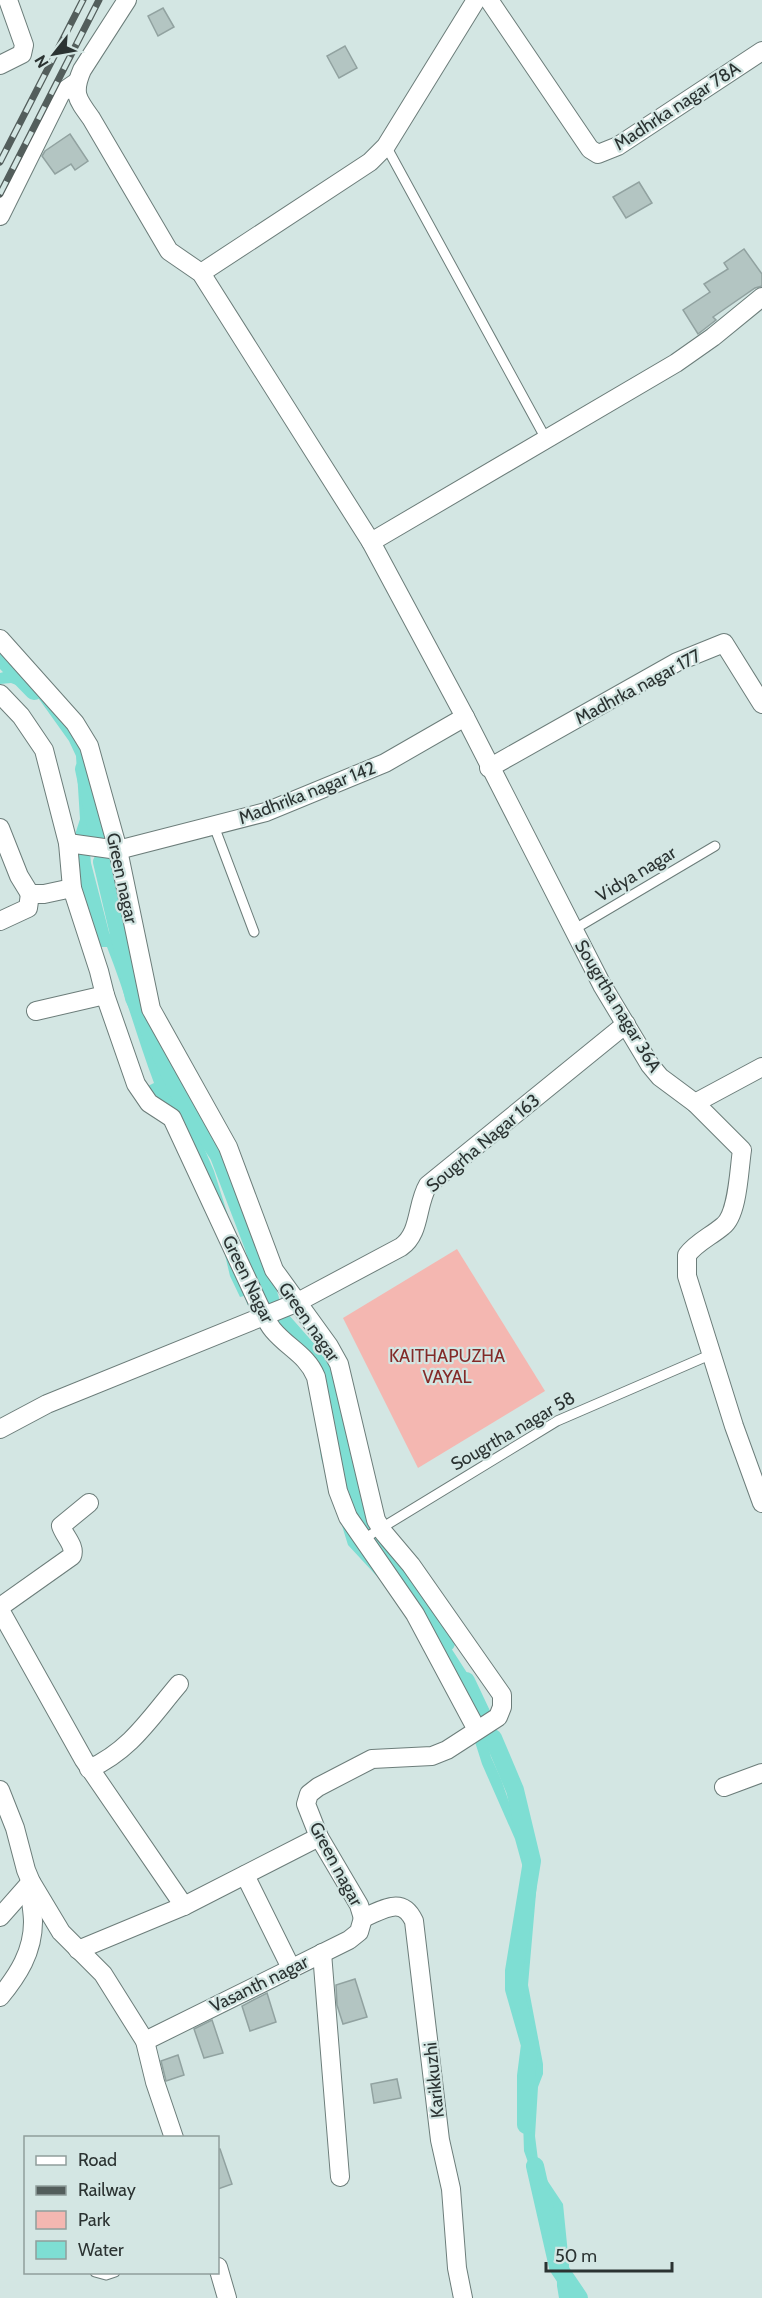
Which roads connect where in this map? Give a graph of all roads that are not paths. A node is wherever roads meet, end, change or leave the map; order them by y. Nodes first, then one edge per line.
1 (9, 0) edge
2 (126, 0) edge
3 (476, 0) edge
4 (489, 0) edge
5 (762, 51) edge
6 (0, 65) edge
7 (77, 82) junction
8 (386, 146) junction
9 (0, 216) edge
10 (201, 273) junction
11 (762, 297) edge
12 (546, 439) junction
13 (371, 542) junction
14 (0, 639) edge
15 (0, 694) edge
16 (762, 704) edge
17 (465, 717) junction
18 (489, 768) junction
19 (214, 826) junction
20 (0, 828) edge
21 (68, 843) junction
22 (715, 846) dead end
23 (118, 850) junction
24 (72, 888) junction
25 (30, 894) junction
26 (0, 921) edge
27 (573, 930) junction
28 (254, 932) dead end
29 (105, 995) junction
30 (36, 1011) dead end
31 (626, 1024) junction
32 (762, 1067) edge
33 (695, 1103) junction
34 (296, 1303) junction
35 (265, 1316) junction
36 (712, 1354) junction
37 (0, 1429) edge
38 (89, 1503) dead end
39 (762, 1503) edge
40 (376, 1532) junction
41 (0, 1608) edge
42 (179, 1684) dead end
43 (477, 1730) junction
44 (90, 1769) junction
45 (762, 1773) edge
46 (724, 1786) dead end
47 (0, 1790) edge
48 (319, 1837) junction
49 (245, 1875) junction
50 (31, 1882) junction
51 (184, 1906) junction
52 (0, 1917) edge
53 (363, 1918) junction
54 (78, 1950) junction
55 (322, 1953) junction
56 (291, 1968) junction
57 (0, 1997) edge
58 (144, 2041) junction
59 (173, 2136) edge
60 (340, 2177) dead end
61 (219, 2270) edge
62 (227, 2298) edge
63 (463, 2298) edge

1 - 6 street
2 - 7 street
3 - 8 street
4 - 5 street, Madhrka nagar 78A
7 - 9 street
7 - 10 street
8 - 10 street
8 - 12 lane
10 - 13 street, Sougrtha nagar 36A
11 - 12 street
12 - 13 street
13 - 17 street, Sougrtha nagar 36A
14 - 23 street, Green nagar
15 - 21 street
16 - 18 street, Madhrka nagar 177
17 - 18 street, Sougrtha nagar 36A
17 - 19 street, Madhrika nagar 142
18 - 27 street, Sougrtha nagar 36A
19 - 23 street, Madhrika nagar 142
19 - 28 lane
20 - 25 street
21 - 23 street, Madhrika nagar 142
21 - 24 street, Green Nagar
22 - 27 lane, Vidya nagar
23 - 34 street, Green nagar
24 - 25 street
24 - 29 street, Green Nagar
25 - 26 street
27 - 31 street, Sougrtha nagar 36A
29 - 30 street
29 - 35 street, Green Nagar
31 - 33 street, Sougrtha nagar 36A
31 - 34 street, Sougrha Nagar 163
32 - 33 street
33 - 36 street, Sougrtha nagar 36A
34 - 35 street, Sougrha Nagar 163
34 - 40 street, Green nagar
35 - 37 street, Sougrha Nagar 163
35 - 43 street, Green Nagar
36 - 39 street, Sougrtha nagar 36A
36 - 40 lane, Sougrtha nagar 58
38 - 41 street
40 - 43 street, Green nagar
41 - 44 street
42 - 44 street
43 - 48 street, Green nagar
44 - 51 street
45 - 46 street
47 - 50 street
48 - 49 street
48 - 53 street, Green nagar
49 - 51 street
49 - 56 street
50 - 52 street
50 - 54 street
50 - 57 street
51 - 54 street
53 - 55 street, Vasanth nagar
53 - 63 street, Karikkuzhi
54 - 58 street
55 - 56 street, Vasanth nagar
55 - 60 street
56 - 58 street, Vasanth nagar
58 - 59 street
61 - 62 street

